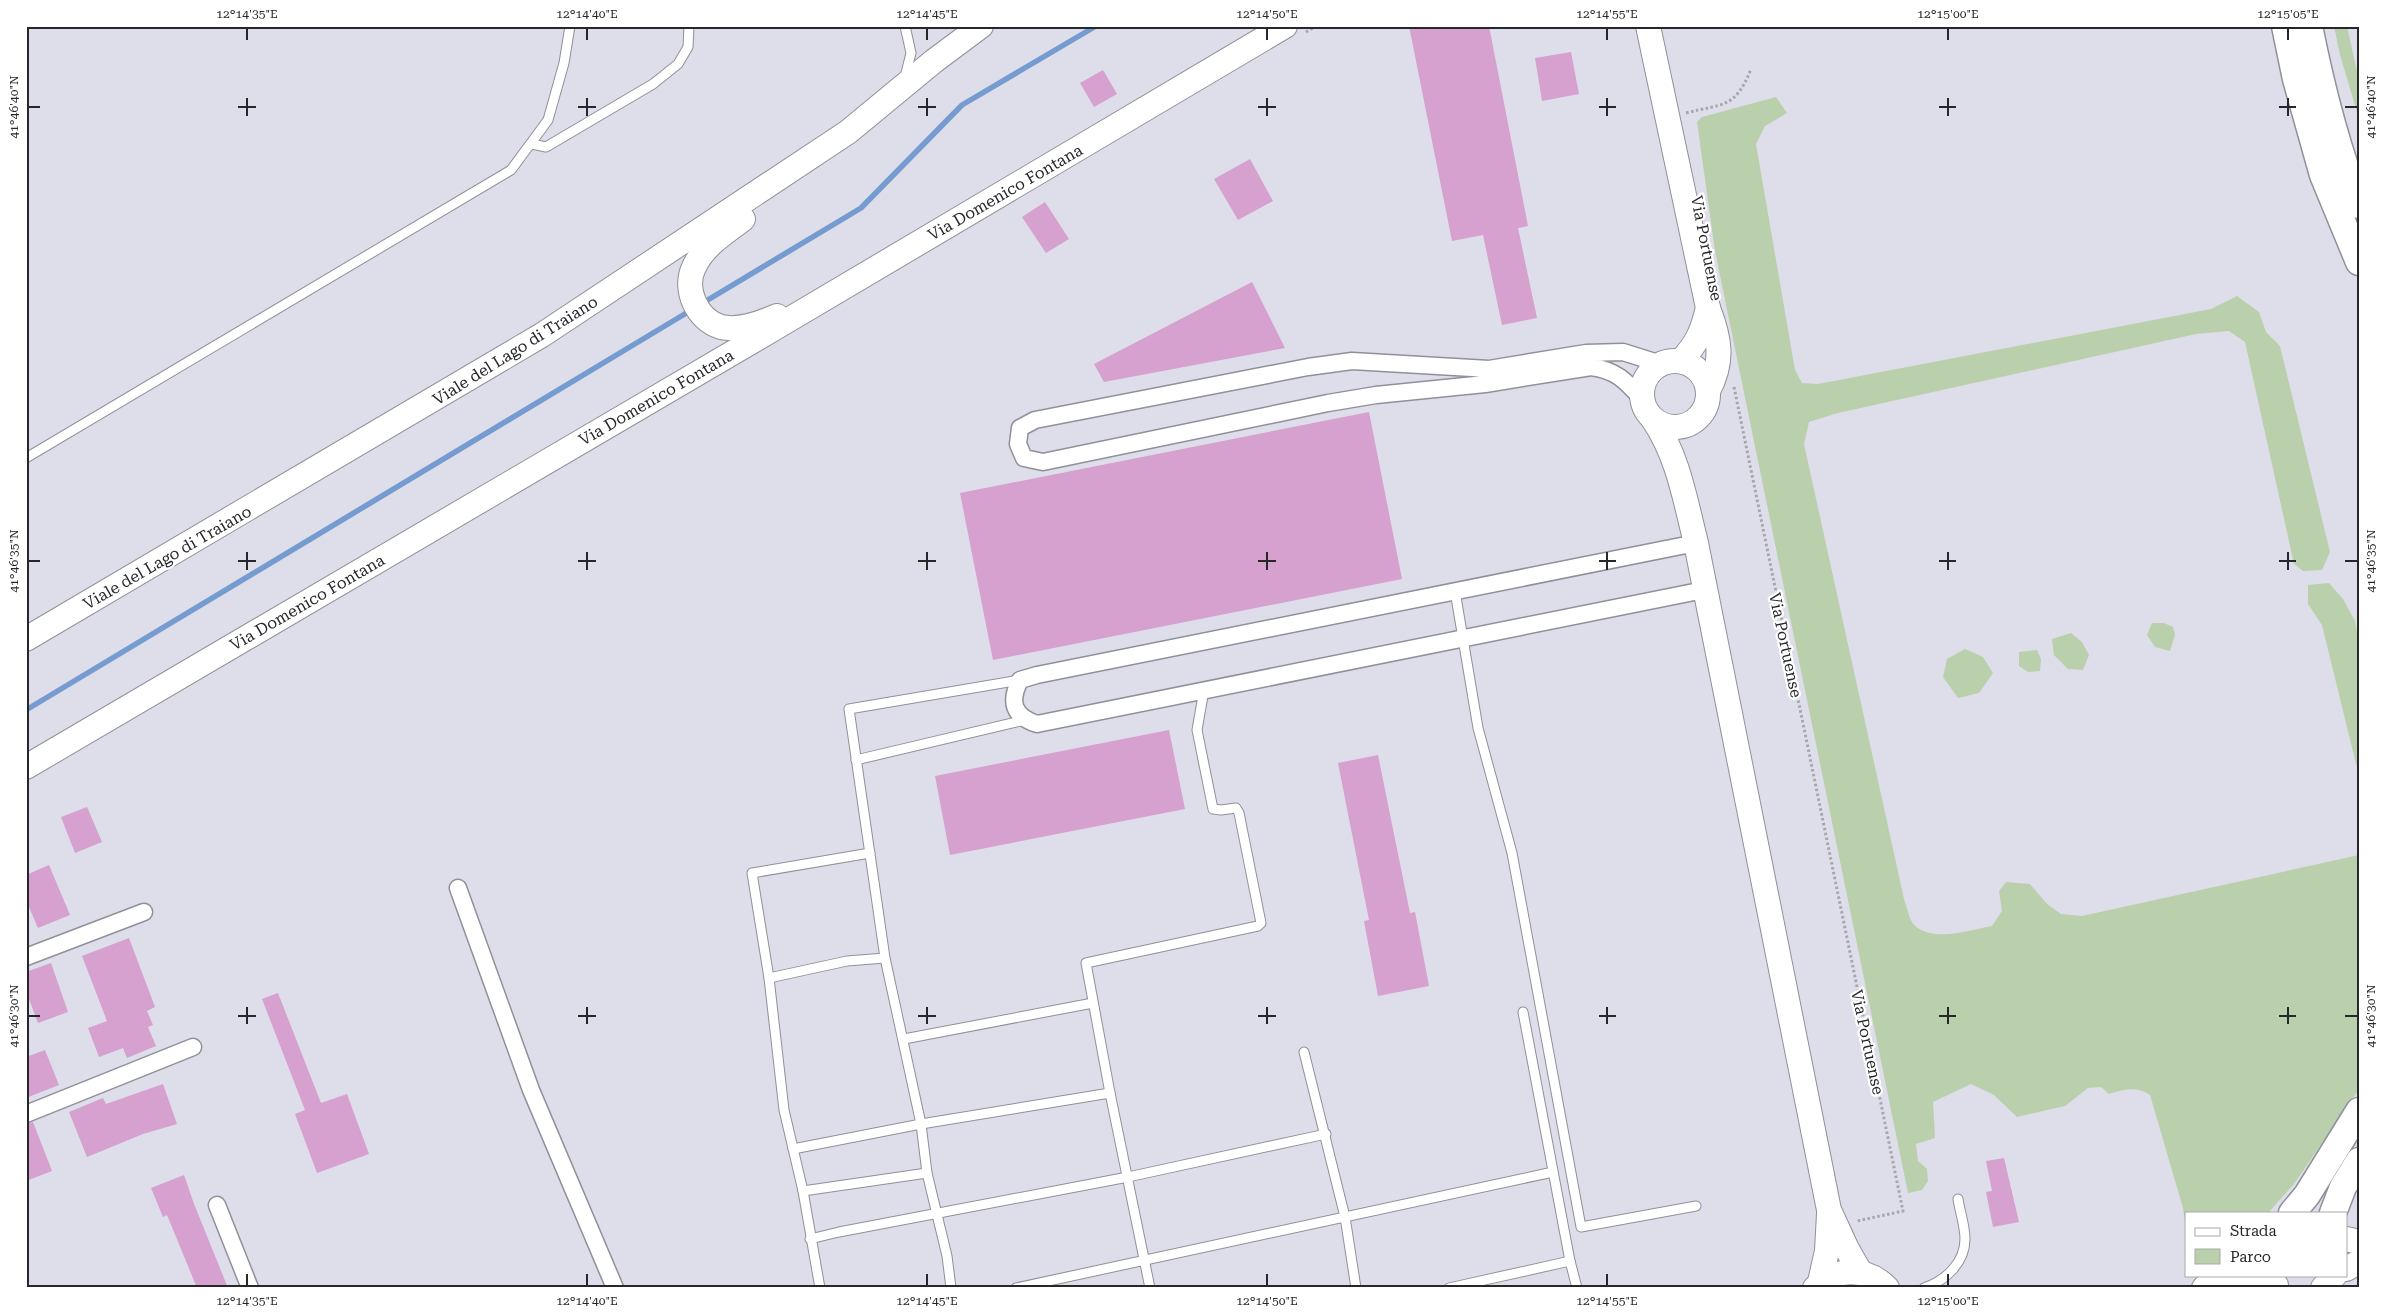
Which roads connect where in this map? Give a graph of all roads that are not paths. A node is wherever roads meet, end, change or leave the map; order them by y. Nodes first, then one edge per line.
1 (570, 26) edge
2 (689, 26) edge
3 (905, 26) edge
4 (981, 26) edge
5 (1285, 26) edge
6 (1648, 26) edge
7 (2285, 26) edge
8 (2309, 26) edge
9 (903, 87) junction
10 (848, 132) junction
11 (532, 144) junction
12 (2359, 205) edge
13 (2359, 262) edge
14 (852, 281) junction
15 (1708, 308) junction
16 (1671, 363) junction
17 (1708, 391) junction
18 (1647, 409) junction
19 (1685, 426) junction
20 (26, 458) edge
21 (1680, 474) junction
22 (1696, 543) junction
23 (1704, 590) junction
24 (1456, 591) junction
25 (1463, 638) junction
26 (26, 639) edge
27 (1020, 680) junction
28 (1204, 690) junction
29 (1025, 720) junction
30 (856, 760) junction
31 (26, 766) edge
32 (870, 853) junction
33 (458, 888) dead end
34 (144, 912) dead end
35 (26, 957) edge
36 (885, 958) junction
37 (769, 978) junction
38 (1093, 1002) junction
39 (1523, 1012) dead end
40 (904, 1039) junction
41 (194, 1047) dead end
42 (1304, 1052) dead end
43 (1110, 1093) junction
44 (2359, 1110) edge
45 (26, 1114) edge
46 (921, 1124) junction
47 (1326, 1134) junction
48 (793, 1149) junction
49 (2359, 1161) edge
50 (1553, 1172) junction
51 (927, 1173) junction
52 (1128, 1177) junction
53 (803, 1191) junction
54 (1958, 1200) dead end
55 (218, 1205) dead end
56 (1696, 1206) dead end
57 (1829, 1210) junction
58 (2293, 1212) edge
59 (2333, 1212) edge
60 (936, 1214) junction
61 (1345, 1216) junction
62 (810, 1239) junction
63 (1146, 1261) junction
64 (1570, 1261) junction
65 (1860, 1272) junction
66 (2208, 1276) edge
67 (2334, 1276) edge
68 (2275, 1283) edge
69 (1818, 1285) edge
70 (250, 1288) edge
71 (616, 1288) edge
72 (820, 1288) edge
73 (951, 1288) edge
74 (1016, 1288) edge
75 (1150, 1288) edge
76 (1356, 1288) edge
77 (1449, 1288) edge
78 (1576, 1288) edge
79 (1887, 1288) edge
80 (1924, 1288) edge
81 (2186, 1288) edge
82 (2204, 1288) edge
83 (2323, 1288) edge

1 - 11 lane
2 - 11 lane
3 - 9 lane
4 - 9 street, Viale del Lago di Traiano
5 - 14 street, Via Domenico Fontana
6 - 15 street, Via Portuense
7 - 13 main road
8 - 12 main road
9 - 10 street, Viale del Lago di Traiano
10 - 14 street
10 - 26 street, Viale del Lago di Traiano
11 - 20 lane
14 - 31 street, Via Domenico Fontana
15 - 16 street, Via Portuense
15 - 17 street, Via Portuense
16 - 17 street
16 - 18 street
16 - 18 street
17 - 19 street
18 - 19 street
18 - 21 street
19 - 21 street
21 - 22 street
22 - 23 street
22 - 24 street
23 - 25 street
23 - 57 street
24 - 25 lane
24 - 27 street
25 - 28 street
25 - 56 lane
27 - 29 street
27 - 30 lane
28 - 29 street
28 - 38 lane
29 - 30 lane
30 - 32 lane
32 - 36 lane
32 - 37 lane
33 - 71 street
34 - 35 street
36 - 37 lane
36 - 40 lane
37 - 48 lane
38 - 40 lane
38 - 43 lane
39 - 50 lane
40 - 46 lane
41 - 45 street
42 - 47 lane
43 - 46 lane
43 - 52 lane
44 - 58 main road
46 - 48 lane
46 - 51 lane
47 - 52 lane
47 - 61 lane
48 - 53 lane
49 - 59 main road
50 - 61 lane
50 - 64 lane
51 - 53 lane
51 - 60 lane
52 - 60 lane
52 - 63 lane
53 - 62 lane
54 - 80 lane
55 - 70 street
57 - 65 street
57 - 69 street
60 - 62 lane
60 - 73 lane
61 - 63 lane
61 - 76 lane
62 - 72 lane
63 - 74 lane
63 - 75 lane
64 - 77 lane
64 - 78 lane
65 - 69 street
65 - 79 street
66 - 81 street
67 - 83 street
68 - 82 street

